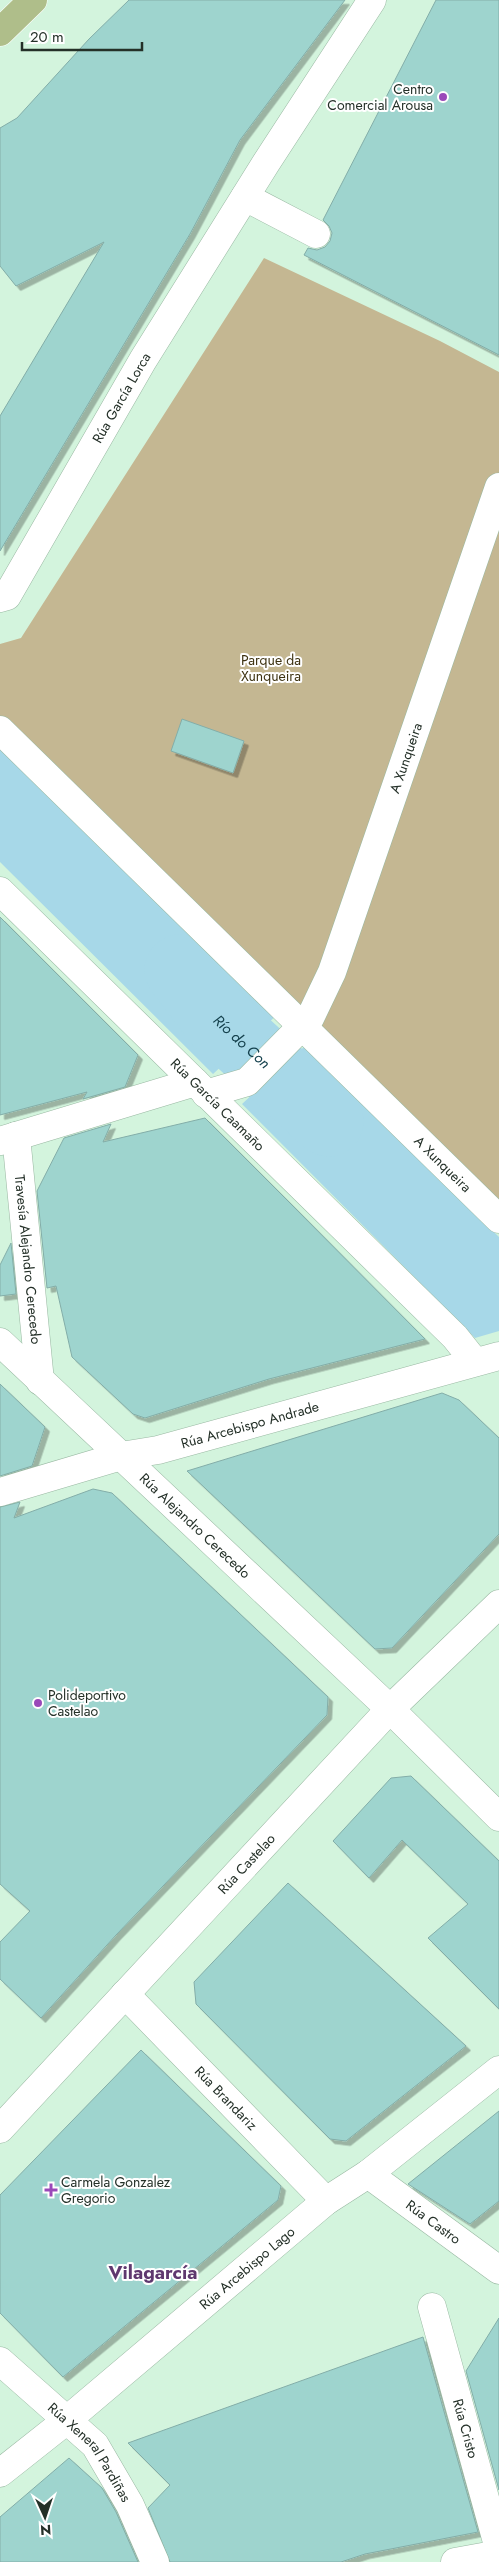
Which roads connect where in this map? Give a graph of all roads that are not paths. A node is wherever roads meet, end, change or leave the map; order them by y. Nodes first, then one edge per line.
1 (34, 0) edge
2 (372, 0) edge
3 (0, 32) edge
4 (245, 197) junction
5 (316, 234) dead end
6 (499, 487) edge
7 (0, 598) edge
8 (0, 730) edge
9 (0, 891) edge
10 (302, 1024) junction
11 (200, 1088) junction
12 (8, 1139) edge
13 (499, 1219) edge
14 (0, 1342) edge
15 (487, 1359) edge
16 (40, 1381) junction
17 (122, 1456) junction
18 (0, 1492) edge
19 (499, 1604) edge
20 (390, 1709) junction
21 (499, 1817) edge
22 (125, 1994) junction
23 (499, 2070) edge
24 (0, 2128) edge
25 (368, 2174) junction
26 (326, 2201) junction
27 (499, 2270) edge
28 (432, 2308) dead end
29 (0, 2362) edge
30 (66, 2420) junction
31 (0, 2473) edge
32 (499, 2549) edge
33 (499, 2554) edge
34 (465, 2561) edge
35 (155, 2562) edge

1 - 3 main road
2 - 4 street, Rúa García Lorca
4 - 5 street
4 - 7 street, Rúa García Lorca
6 - 10 street, A Xunqueira
8 - 10 street, A Xunqueira
9 - 11 street, Rúa García Caamaño
10 - 11 street, A Xunqueira
10 - 13 street, A Xunqueira
11 - 12 street, Travesía Alejandro Cerecedo
11 - 15 street, Rúa García Caamaño
12 - 16 street, Travesía Alejandro Cerecedo
14 - 16 street, Rúa Alejandro Cerecedo
15 - 17 street, Rúa Arcebispo Andrade
16 - 17 street, Rúa Alejandro Cerecedo
17 - 18 street, Rúa Arcebispo Andrade
17 - 20 street, Rúa Alejandro Cerecedo
19 - 20 street, Rúa Castelao
20 - 21 street, Rúa Alejandro Cerecedo
20 - 22 street, Rúa Castelao
22 - 24 street, Rúa Castelao
22 - 26 street, Rúa Brandariz
23 - 25 street, Rúa Arcebispo Lago
25 - 26 street, Rúa Arcebispo Lago
25 - 27 street, Rúa Castro
26 - 30 street, Rúa Arcebispo Lago
28 - 32 street, Rúa Cristo
29 - 30 street, Rúa Xeneral Pardiñas
30 - 31 street, Rúa Arcebispo Lago
30 - 35 street, Rúa Xeneral Pardiñas
33 - 34 street

